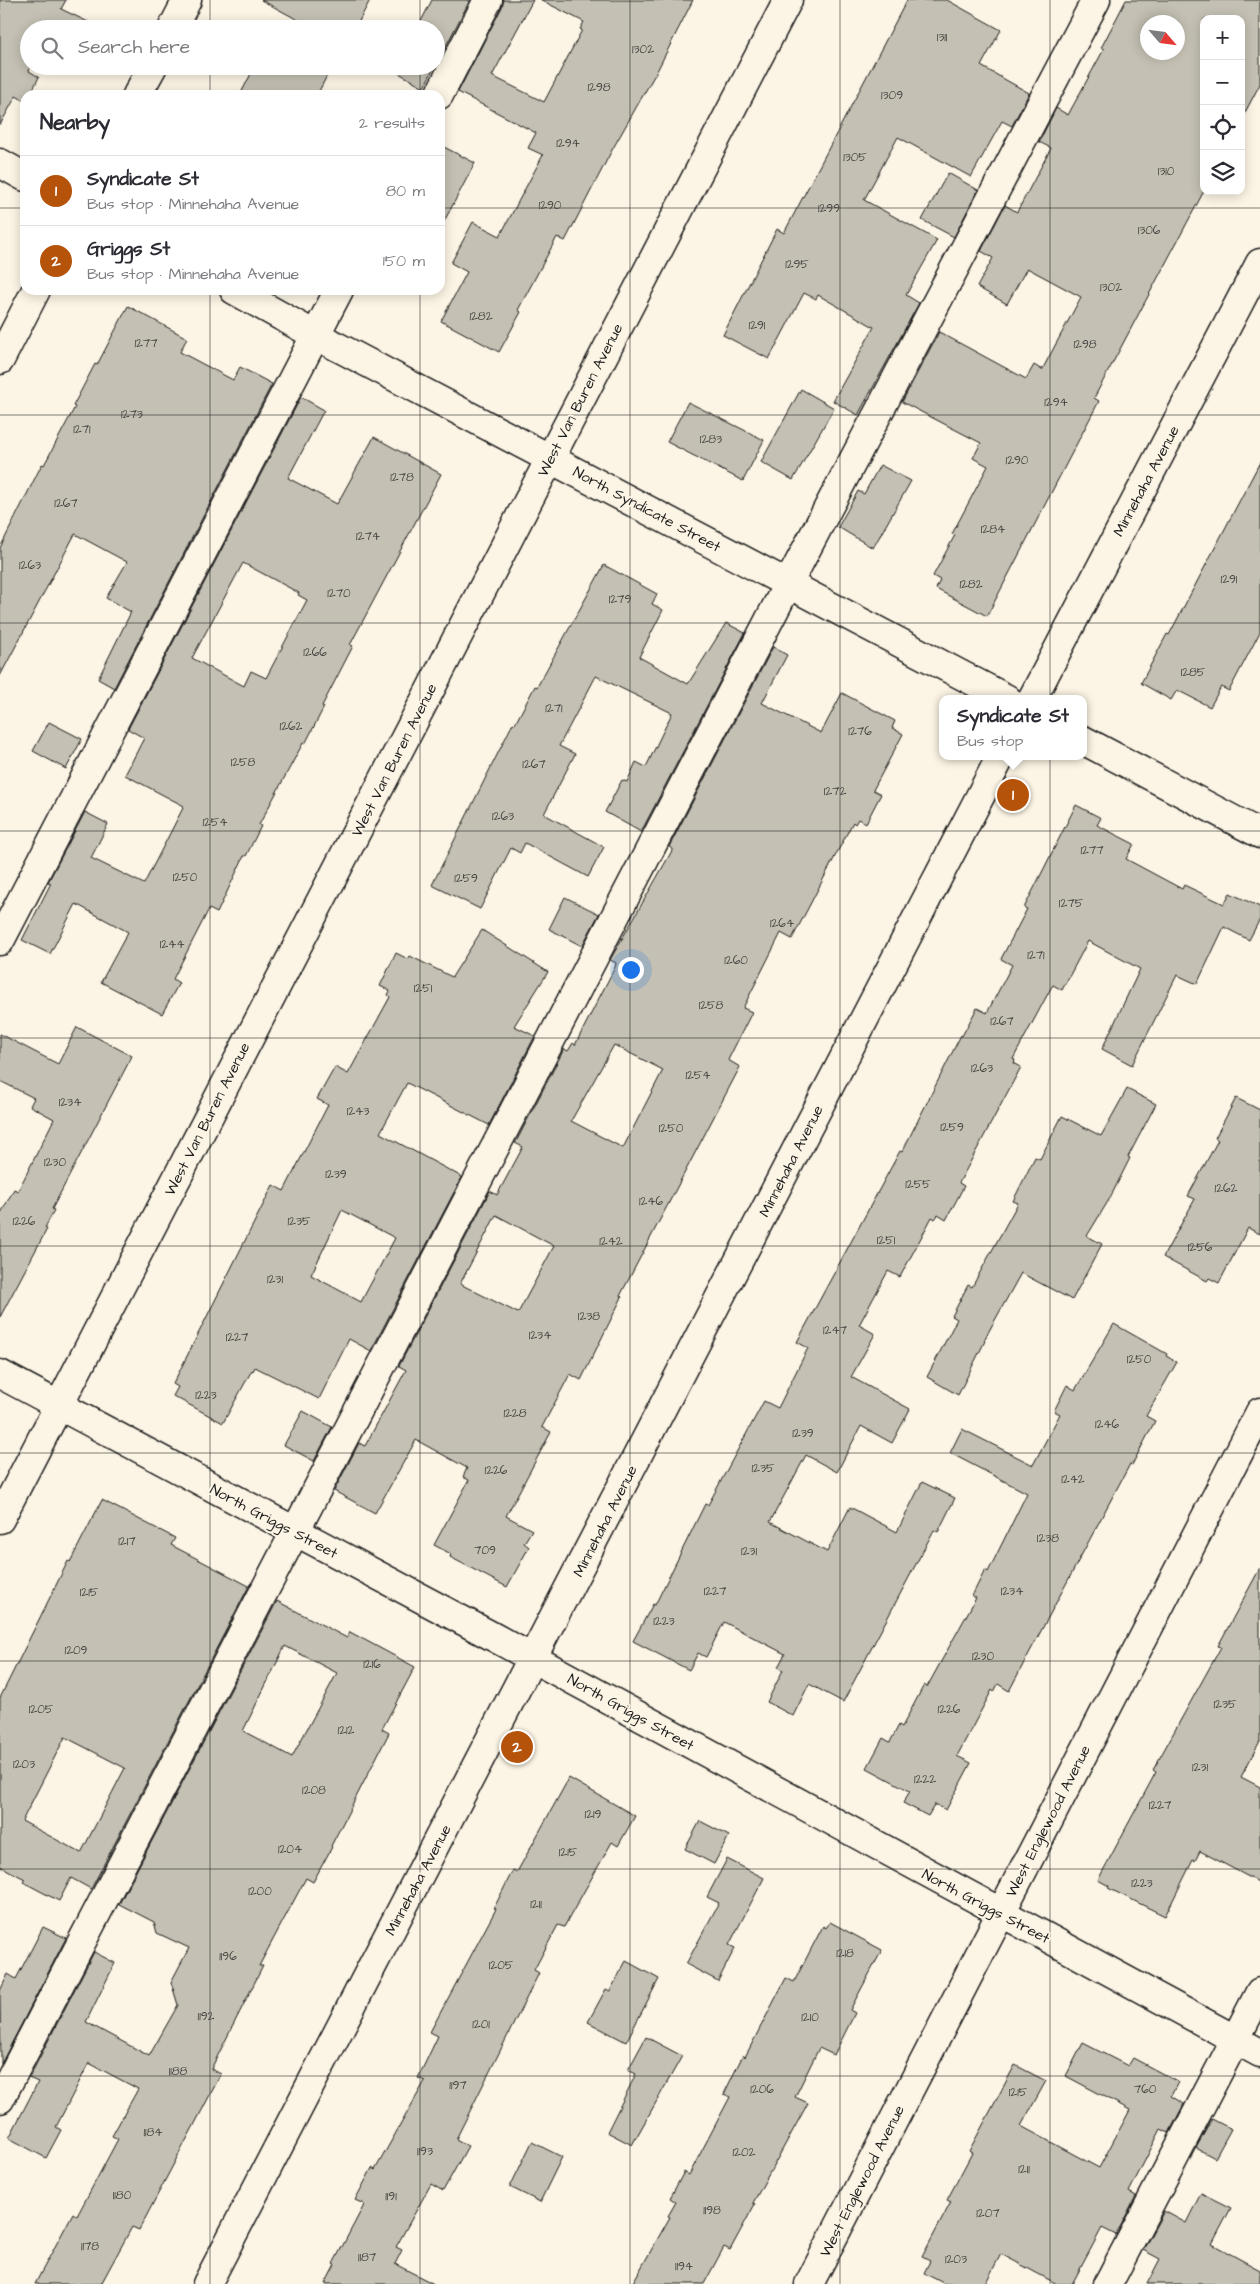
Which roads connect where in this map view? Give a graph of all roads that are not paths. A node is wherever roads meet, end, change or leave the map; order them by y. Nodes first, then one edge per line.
1 (187, 0) edge
2 (488, 0) edge
3 (788, 0) edge
4 (1096, 0) edge
5 (177, 20) edge
6 (148, 75) edge
7 (140, 90) edge
8 (442, 90) edge
9 (0, 163) edge
10 (20, 174) edge
11 (1260, 263) edge
12 (33, 295) edge
13 (243, 295) edge
14 (335, 295) edge
15 (315, 335) junction
16 (0, 360) edge
17 (550, 457) junction
18 (788, 584) junction
19 (999, 695) edge
20 (1034, 695) edge
21 (1087, 742) edge
22 (999, 760) edge
23 (1260, 834) edge
24 (0, 941) edge
25 (0, 1374) edge
26 (59, 1406) junction
27 (1260, 1412) edge
28 (0, 1519) edge
29 (295, 1532) junction
30 (533, 1659) junction
31 (1001, 1913) junction
32 (1260, 1992) edge
33 (1235, 2040) junction
34 (1260, 2053) edge
35 (0, 2099) edge
36 (207, 2284) edge
37 (809, 2284) edge
38 (1108, 2284) edge

1 - 5 street
2 - 8 street
3 - 17 street, West Van Buren Avenue
4 - 18 street
6 - 7 street
9 - 10 street
11 - 20 street, Minnehaha Avenue
12 - 16 street
13 - 15 street, North Syndicate Street
14 - 15 street
15 - 17 street, North Syndicate Street
15 - 24 street
17 - 18 street, North Syndicate Street
17 - 26 street, West Van Buren Avenue
18 - 19 street, North Syndicate Street
18 - 29 street
21 - 23 street
22 - 30 street, Minnehaha Avenue
25 - 26 street, North Griggs Street
26 - 28 street, West Van Buren Avenue
26 - 29 street, North Griggs Street
27 - 31 street, West Englewood Avenue
29 - 30 street, North Griggs Street
29 - 35 street
30 - 31 street, North Griggs Street
30 - 36 street, Minnehaha Avenue
31 - 33 street, North Griggs Street
31 - 37 street, West Englewood Avenue
32 - 33 street
33 - 34 street, North Griggs Street
33 - 38 street

